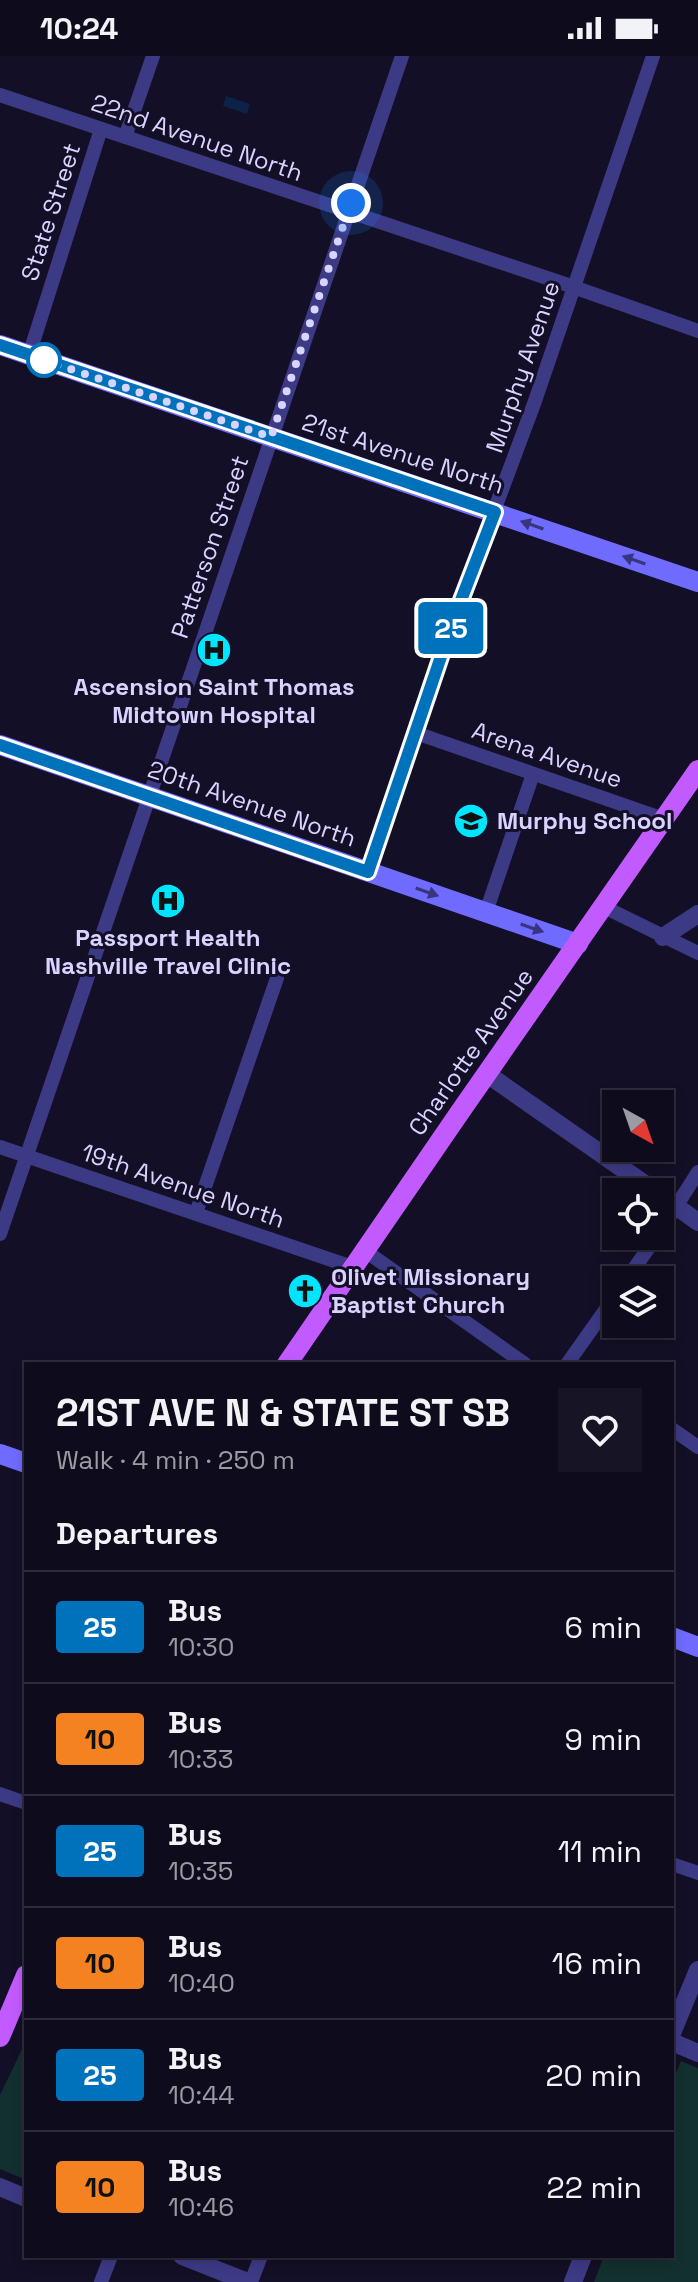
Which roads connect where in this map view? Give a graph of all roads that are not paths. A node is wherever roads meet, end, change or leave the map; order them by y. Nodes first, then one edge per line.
1 (153, 56) edge
2 (402, 56) edge
3 (653, 56) edge
4 (0, 95) edge
5 (101, 129) junction
6 (125, 137) junction
7 (348, 212) junction
8 (575, 287) junction
9 (698, 331) edge
10 (0, 345) edge
11 (29, 355) junction
12 (271, 437) junction
13 (495, 512) junction
14 (698, 582) edge
15 (416, 733) junction
16 (0, 745) edge
17 (698, 770) edge
18 (533, 774) junction
19 (149, 796) junction
20 (664, 819) junction
21 (368, 872) junction
22 (604, 907) junction
23 (486, 912) junction
24 (698, 914) edge
25 (663, 937) junction
26 (578, 944) junction
27 (698, 953) edge
28 (277, 978) dead end
29 (487, 1074) junction
30 (0, 1147) edge
31 (26, 1156) junction
32 (698, 1172) edge
33 (635, 1178) edge
34 (674, 1205) edge
35 (677, 1207) junction
36 (674, 1211) edge
37 (196, 1213) junction
38 (698, 1222) edge
39 (0, 1234) edge
40 (364, 1250) junction
41 (352, 1267) junction
42 (602, 1317) edge
43 (288, 1362) edge
44 (522, 1362) edge
45 (573, 1362) edge
46 (674, 1430) edge
47 (698, 1447) edge
48 (0, 1454) edge
49 (24, 1462) edge
50 (674, 1638) edge
51 (698, 1647) edge
52 (0, 1794) edge
53 (24, 1802) edge
54 (674, 1865) edge
55 (698, 1873) edge
56 (698, 1970) edge
57 (24, 1980) edge
58 (674, 2028) edge
59 (0, 2037) edge
60 (674, 2043) edge
61 (698, 2053) edge
62 (0, 2187) edge
63 (24, 2197) edge
64 (110, 2258) edge
65 (187, 2258) edge
66 (260, 2258) edge
67 (582, 2258) edge
68 (101, 2282) edge
69 (250, 2282) edge
70 (573, 2282) edge

1 - 6 street
2 - 7 street, Patterson Street
3 - 8 street, Murphy Avenue
4 - 5 street, 22nd Avenue North
5 - 6 street, 22nd Avenue North
5 - 11 street, State Street
6 - 7 street, 22nd Avenue North
7 - 8 street, 22nd Avenue North
7 - 12 street, Patterson Street
8 - 9 street, 22nd Avenue North
8 - 13 street, Murphy Avenue
10 - 11 main road, 21st Avenue North
11 - 12 main road, 21st Avenue North
12 - 13 main road, 21st Avenue North
12 - 19 street, Patterson Street
14 -> 13 main road, 21st Avenue North
13 - 15 street, Murphy Avenue
15 - 18 street, Arena Avenue
15 - 21 street, Murphy Avenue
16 - 19 main road, 20th Avenue North
17 - 20 main road, Charlotte Avenue
18 - 20 street, Arena Avenue
18 - 23 street
19 - 21 main road, 20th Avenue North
19 - 31 street, Patterson Street
20 - 22 main road, Charlotte Avenue
21 -> 23 main road, 20th Avenue North
22 - 25 street
22 - 26 main road, Charlotte Avenue
23 -> 26 main road, 20th Avenue North
24 - 25 street
25 - 27 street
26 - 29 main road, Charlotte Avenue
28 - 37 street
29 - 33 street
29 - 40 main road, Charlotte Avenue
30 - 31 street, 19th Avenue North
31 - 37 street, 19th Avenue North
31 - 39 street, Patterson Street
32 - 35 street
34 - 35 street
35 - 36 street
35 - 38 street
37 - 41 street, 19th Avenue North
40 - 41 main road, Charlotte Avenue
40 - 44 street
41 - 43 main road, Charlotte Avenue
42 - 45 street
46 - 47 street
48 - 49 main road
50 - 51 main road
52 - 53 street
54 - 55 street
56 - 58 street
57 - 59 main road
60 - 61 street
62 - 63 street
64 - 68 street
65 - 69 street
66 - 69 street
67 - 70 street

